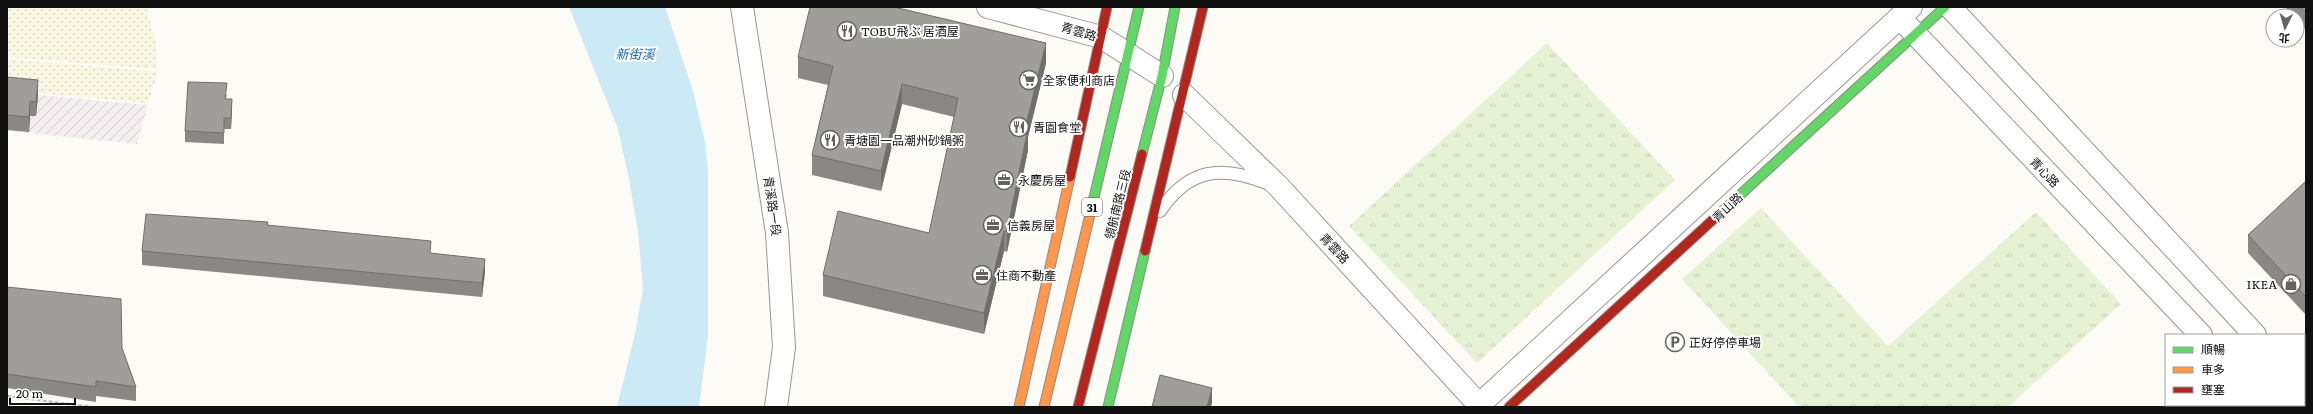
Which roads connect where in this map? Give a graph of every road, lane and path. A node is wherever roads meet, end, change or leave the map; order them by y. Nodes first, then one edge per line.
1 (742, 7) edge
2 (988, 7) edge
3 (1107, 7) edge
4 (1139, 7) edge
5 (1175, 7) edge
6 (1203, 7) edge
7 (1945, 7) edge
8 (1950, 7) edge
9 (1901, 11) edge
10 (1916, 34) junction
11 (1100, 37) junction
12 (1128, 56) junction
13 (1162, 76) junction
14 (1184, 95) junction
15 (1279, 187) junction
16 (1154, 220) junction
17 (2200, 334) edge
18 (2254, 334) edge
19 (7, 396) edge
20 (1480, 406) edge
21 (92, 407) edge
22 (776, 407) edge
23 (1019, 407) edge
24 (1044, 407) edge
25 (1078, 407) edge
26 (1108, 407) edge
27 (1509, 407) edge

1 - 22 street, 青溪路一段
2 - 11 street, 青雲路
3 - 11 street, 31
4 - 12 street, 領航南路三段 / 31
5 - 13 street, 領航南路三段
6 - 14 street
7 - 10 street, 青山路
8 - 18 street
9 - 10 street, 青心路
9 - 20 street, 青山路
10 - 17 street, 青心路
10 - 27 street, 青山路
11 - 12 street, 青雲路
11 - 23 street, 31
12 - 13 street, 青雲路
12 - 24 street, 領航南路三段 / 31
13 - 14 lane
13 - 25 street, 領航南路三段
14 - 15 street, 青雲路
14 - 16 street
15 - 16 lane
15 - 20 street, 青雲路
16 - 26 street
19 - 21 path

